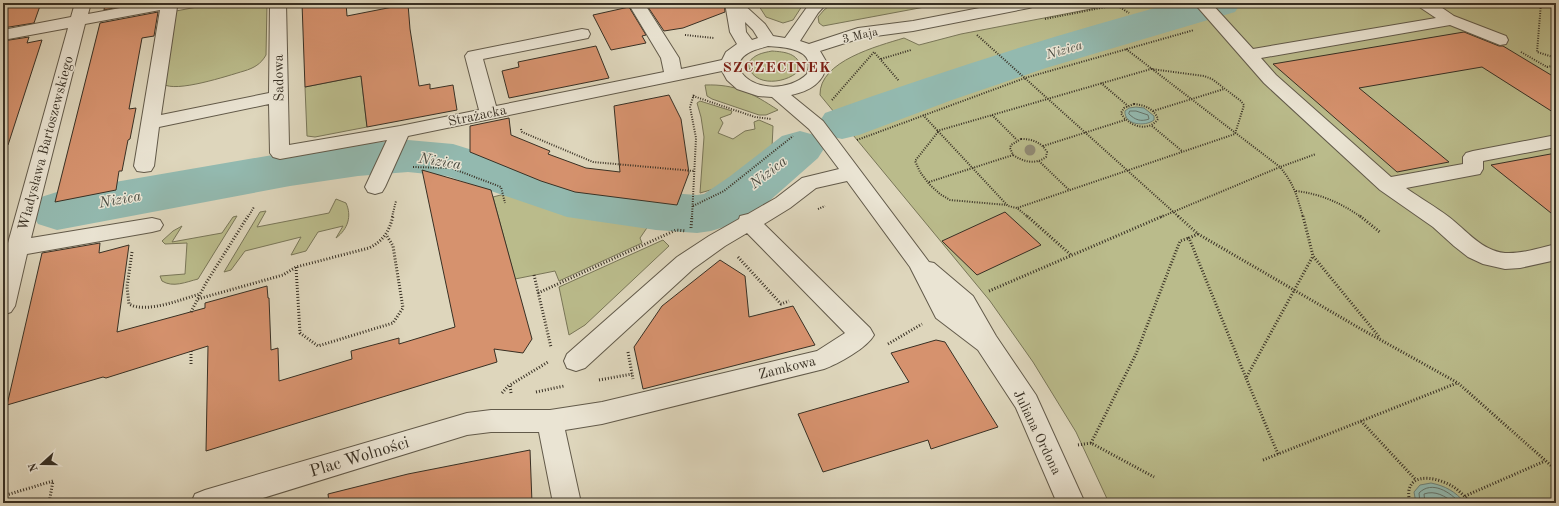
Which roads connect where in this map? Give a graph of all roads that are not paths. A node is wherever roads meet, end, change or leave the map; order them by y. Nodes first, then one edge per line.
1 (83, 3) edge
2 (278, 3) edge
3 (636, 3) edge
4 (733, 3) edge
5 (819, 3) edge
6 (1029, 3) edge
7 (1202, 3) edge
8 (1424, 3) edge
9 (167, 4) edge
10 (938, 7) dead end
11 (948, 18) junction
12 (1448, 19) junction
13 (78, 22) junction
14 (582, 34) dead end
15 (3, 35) edge
16 (1500, 40) road end
17 (768, 41) junction
18 (790, 42) junction
19 (747, 46) junction
20 (813, 55) junction
21 (1248, 55) junction
22 (731, 70) junction
23 (674, 76) junction
24 (803, 86) junction
25 (777, 92) junction
26 (278, 97) junction
27 (489, 113) junction
28 (151, 123) junction
29 (816, 125) junction
30 (1556, 141) edge
31 (393, 148) junction
32 (280, 153) joint
33 (144, 166) dead end
34 (852, 173) junction
35 (1387, 185) junction
36 (376, 187) dead end
37 (754, 227) junction
38 (135, 228) road end
39 (18, 248) junction
40 (1556, 252) edge
41 (3, 306) edge
42 (576, 361) road end
43 (550, 421) junction
44 (205, 503) edge
45 (567, 503) edge
46 (1071, 503) edge

1 - 13 street, Władysława Bartoszewskiego
2 - 26 street, Sadowa
3 - 23 street
4 - 17 street
4 - 19 street
5 - 18 street
6 - 11 street, 3 Maja
7 - 21 street
8 - 12 street
9 - 13 street
9 - 28 street
10 - 11 street
11 - 20 street, 3 Maja
12 - 16 street
12 - 21 street
13 - 15 street
13 - 39 street, Władysława Bartoszewskiego
14 - 27 street
17 - 18 street
17 - 19 street
18 - 20 street
19 - 22 street
20 - 24 street
21 - 35 street
22 - 23 street, Strażacka
22 - 25 street
23 - 27 street, Strażacka
24 - 25 street
24 - 29 street
25 - 29 street
26 - 28 street
26 - 32 street, Sadowa
27 - 31 street, Strażacka
28 - 33 street
29 - 34 street, Juliana Ordona
30 - 35 street
31 - 32 street, Strażacka
31 - 36 street
34 - 37 street
34 - 46 street, Juliana Ordona
35 - 40 street
37 - 42 street
37 - 43 street, Zamkowa
38 - 39 street
39 - 41 street, Władysława Bartoszewskiego
43 - 44 street, Plac Wolności
43 - 45 street

